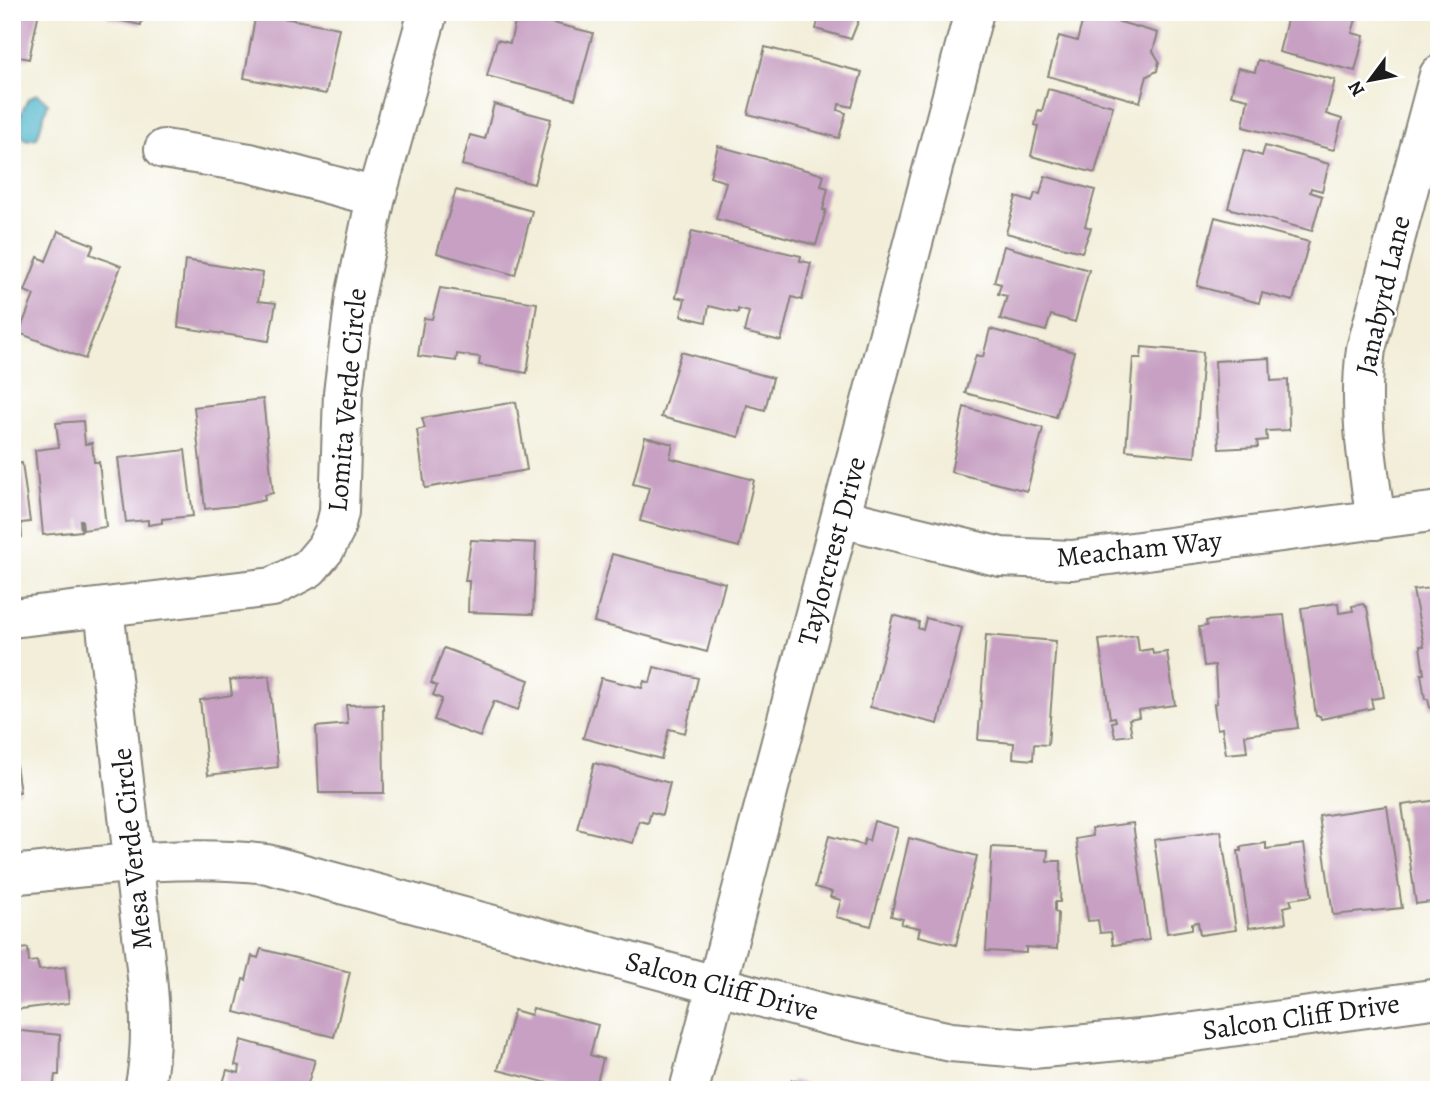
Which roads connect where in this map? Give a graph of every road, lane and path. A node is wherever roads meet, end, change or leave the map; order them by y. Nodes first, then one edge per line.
1 (428, 12) edge
2 (974, 12) edge
3 (1439, 75) edge
4 (164, 149) dead end
5 (376, 197) junction
6 (1439, 511) edge
7 (841, 518) junction
8 (1376, 520) junction
9 (104, 609) junction
10 (12, 618) edge
11 (135, 862) junction
12 (12, 875) edge
13 (717, 986) junction
14 (1439, 998) edge
15 (144, 1090) edge
16 (689, 1090) edge

1 - 5 street, Lomita Verde Circle
2 - 7 street, Taylorcrest Drive
3 - 8 street, Janabyrd Lane
4 - 5 street
5 - 9 street, Lomita Verde Circle
6 - 8 street, Meacham Way
7 - 8 street, Meacham Way
7 - 13 street, Taylorcrest Drive
9 - 10 street, Lomita Verde Circle
9 - 11 street, Mesa Verde Circle
11 - 12 street, Salcon Cliff Drive
11 - 13 street, Salcon Cliff Drive
11 - 15 street, Mesa Verde Circle
13 - 14 street, Salcon Cliff Drive
13 - 16 street, Taylorcrest Drive

